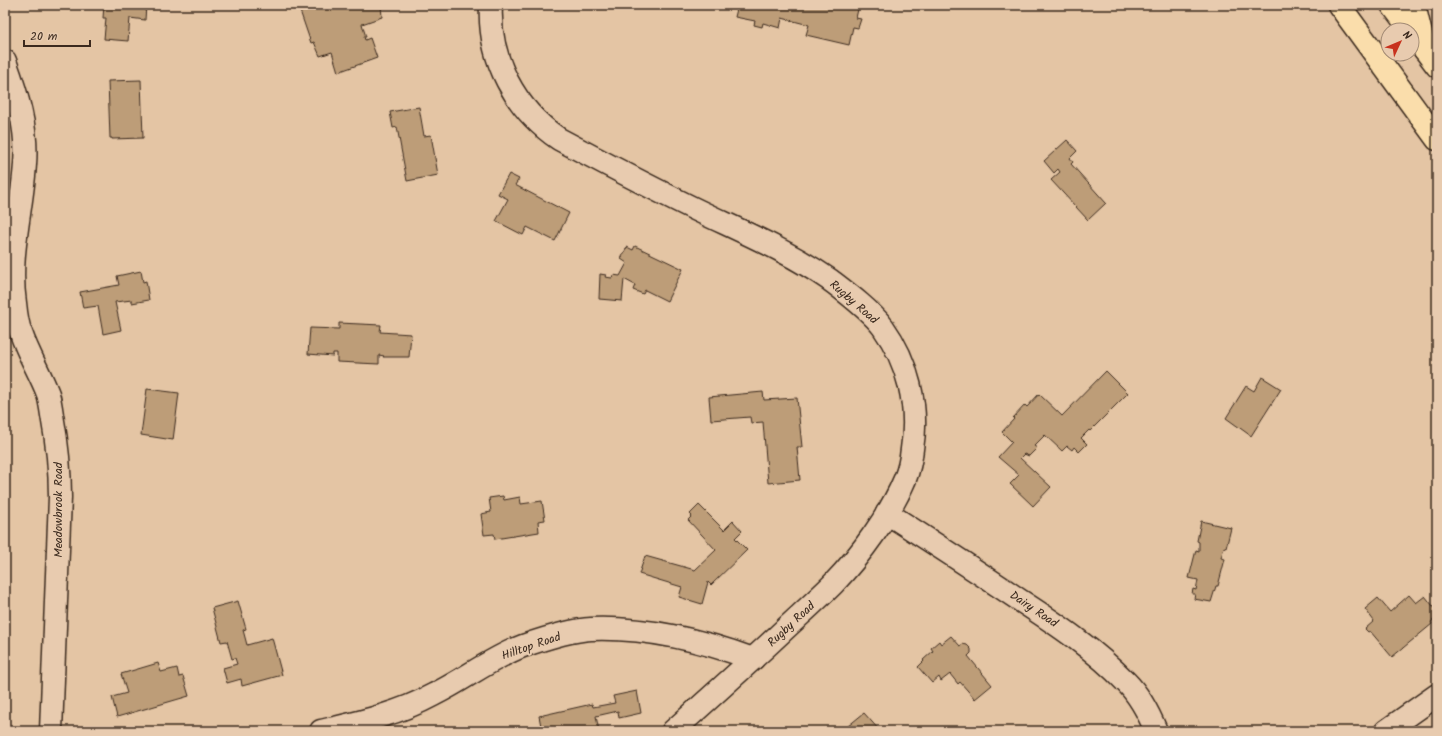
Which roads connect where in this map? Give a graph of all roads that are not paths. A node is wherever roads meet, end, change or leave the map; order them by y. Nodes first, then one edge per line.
1 (490, 5) edge
2 (1339, 5) edge
3 (1392, 5) edge
4 (1414, 5) edge
5 (1404, 22) edge
6 (1420, 43) edge
7 (1431, 58) edge
8 (5, 61) edge
9 (1437, 139) edge
10 (887, 513) junction
11 (753, 659) junction
12 (1437, 695) edge
13 (51, 731) edge
14 (321, 731) edge
15 (673, 731) edge
16 (1156, 731) edge
17 (1386, 731) edge

1 - 10 street, Rugby Road
2 - 9 highway
3 - 5 highway
4 - 7 highway
6 - 7 highway
8 - 13 street, Meadowbrook Road
10 - 11 street, Rugby Road
10 - 16 street, Dairy Road
11 - 14 street, Hilltop Road
11 - 15 street, Rugby Road
12 - 17 street

